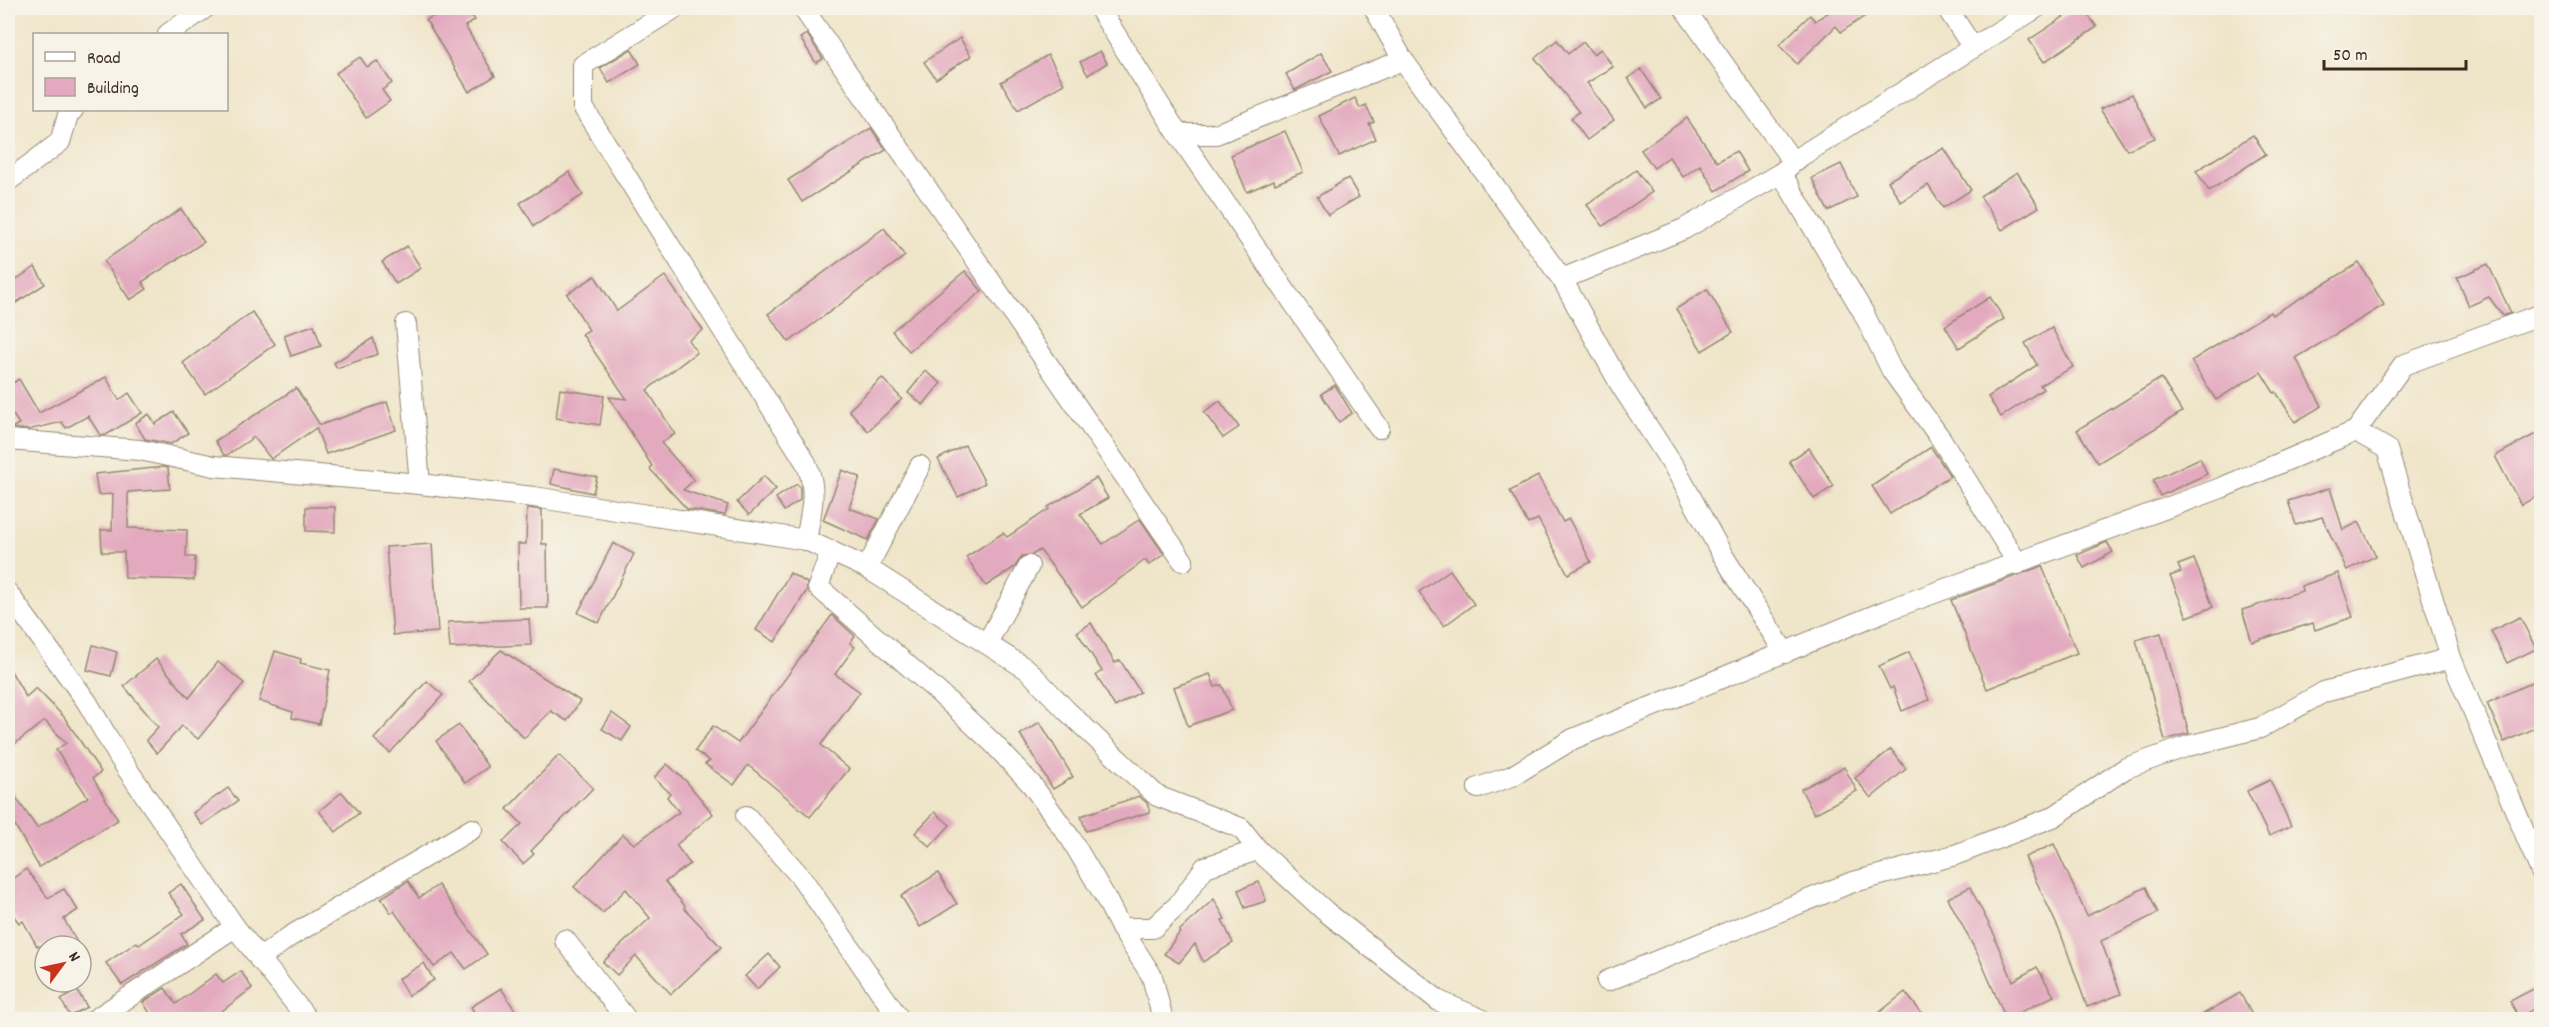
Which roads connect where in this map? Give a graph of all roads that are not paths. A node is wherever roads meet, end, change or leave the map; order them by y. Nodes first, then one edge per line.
1 (205, 8) edge
2 (675, 8) edge
3 (803, 8) edge
4 (1099, 8) edge
5 (1374, 8) edge
6 (1684, 8) edge
7 (1947, 8) edge
8 (2036, 8) edge
9 (169, 33) edge
10 (1973, 48) junction
11 (1403, 60) junction
12 (72, 111) edge
13 (1178, 134) junction
14 (1787, 167) junction
15 (8, 181) edge
16 (1562, 279) junction
17 (2541, 314) edge
18 (406, 324) dead end
19 (1379, 428) dead end
20 (2356, 431) junction
21 (8, 440) edge
22 (920, 466) dead end
23 (420, 484) junction
24 (806, 540) junction
25 (831, 551) junction
26 (1183, 561) dead end
27 (2018, 564) junction
28 (1029, 566) dead end
29 (867, 568) junction
30 (8, 593) edge
31 (987, 644) junction
32 (1785, 652) junction
33 (2451, 658) junction
34 (1478, 788) dead end
35 (746, 816) dead end
36 (472, 829) dead end
37 (1258, 850) junction
38 (2541, 874) edge
39 (235, 927) junction
40 (1121, 928) junction
41 (565, 940) dead end
42 (259, 959) junction
43 (1607, 981) dead end
44 (94, 1020) edge
45 (308, 1020) edge
46 (627, 1020) edge
47 (900, 1020) edge
48 (1163, 1020) edge
49 (1483, 1020) edge

1 - 9 street
2 - 24 street
3 - 26 street
4 - 13 street
5 - 11 street
6 - 14 street
7 - 10 street
8 - 10 street
10 - 14 street
11 - 13 street
11 - 16 street
12 - 15 street
13 - 19 street
14 - 16 street
14 - 27 street
16 - 32 street
17 - 20 street
18 - 23 street
20 - 27 street
20 - 33 street
21 - 23 street
22 - 29 street
23 - 24 street
24 - 25 street
25 - 29 street
25 - 40 street
27 - 32 street
28 - 31 street
29 - 31 street
30 - 39 street
31 - 37 street
32 - 34 street
33 - 38 street
33 - 43 street
35 - 47 street
36 - 42 street
37 - 40 street
37 - 49 street
39 - 42 street
39 - 44 street
40 - 48 street
41 - 46 street
42 - 45 street

